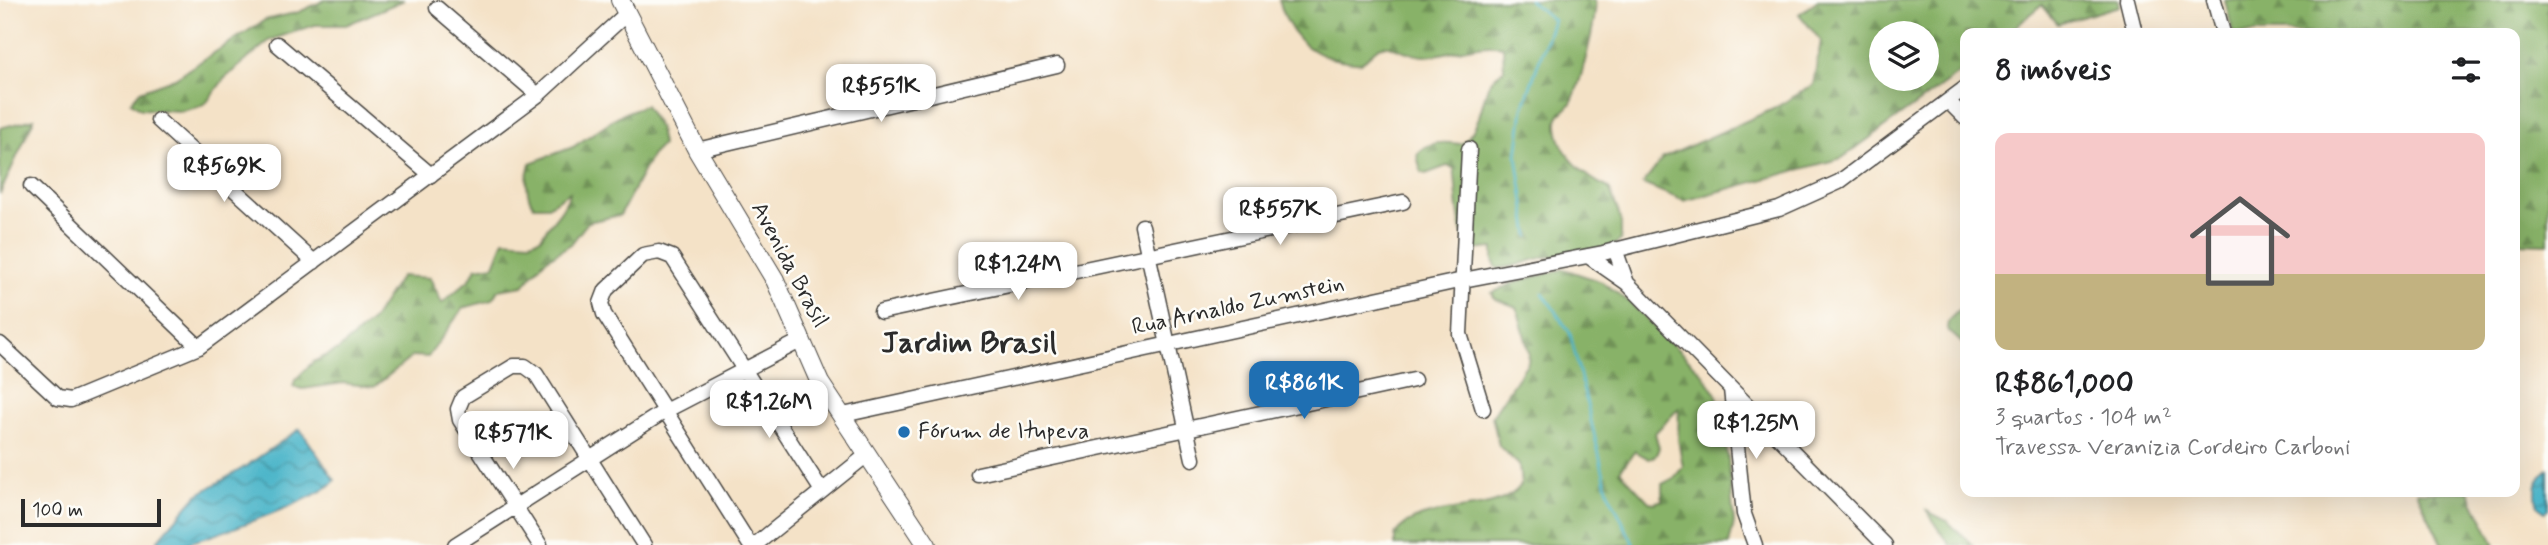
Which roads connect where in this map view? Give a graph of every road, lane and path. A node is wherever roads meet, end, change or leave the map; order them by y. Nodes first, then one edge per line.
1 (2127, 0) edge
2 (2214, 0) edge
3 (622, 7) edge
4 (437, 8) dead end
5 (2134, 28) edge
6 (2222, 28) edge
7 (277, 44) dead end
8 (1057, 65) dead end
9 (1960, 92) edge
10 (538, 96) junction
11 (1949, 102) junction
12 (1960, 113) edge
13 (158, 120) dead end
14 (1469, 149) dead end
15 (697, 150) junction
16 (431, 175) junction
17 (31, 186) dead end
18 (1403, 202) dead end
19 (1142, 226) dead end
20 (1615, 249) junction
21 (1588, 256) junction
22 (1149, 257) junction
23 (314, 262) junction
24 (1463, 280) junction
25 (1627, 283) junction
26 (881, 312) dead end
27 (802, 340) junction
28 (0, 344) edge
29 (1169, 344) junction
30 (200, 347) junction
31 (744, 370) junction
32 (1414, 380) dead end
33 (1731, 389) junction
34 (1483, 409) dead end
35 (665, 411) junction
36 (843, 415) junction
37 (1186, 428) junction
38 (868, 454) junction
39 (590, 459) junction
40 (1193, 459) dead end
41 (978, 474) dead end
42 (822, 491) junction
43 (515, 507) junction
44 (455, 545) edge
45 (540, 545) edge
46 (644, 545) edge
47 (753, 545) edge
48 (927, 545) edge
49 (1755, 545) edge
50 (1885, 545) edge

1 - 5 street
2 - 6 street
3 - 10 street
3 - 15 main road, Avenida Brasil
4 - 10 street
7 - 16 street
8 - 15 street
9 - 11 street, Rua Arnaldo Zumstein
10 - 16 street
11 - 12 street
11 - 20 street, Rua Arnaldo Zumstein
13 - 23 street
14 - 24 street
15 - 27 main road, Avenida Brasil
16 - 23 street
17 - 30 street
18 - 22 street
19 - 22 street
20 - 21 street, Rua Arnaldo Zumstein
20 - 25 street
21 - 24 street, Rua Arnaldo Zumstein
21 - 25 street
22 - 26 street
22 - 29 street
23 - 30 street
24 - 29 street, Rua Arnaldo Zumstein
24 - 34 street
25 - 33 street
27 - 31 street
27 - 36 main road, Avenida Brasil
28 - 30 street
29 - 36 street, Rua Arnaldo Zumstein
29 - 37 street
31 - 35 street
31 - 35 street
31 - 42 street
32 - 37 street
33 - 49 street
33 - 50 street
35 - 39 street
35 - 47 street
36 - 38 main road, Avenida Brasil
37 - 40 street
37 - 41 street
38 - 42 street
38 - 48 main road, Avenida Brasil
39 - 43 street
39 - 43 street
39 - 46 street
42 - 47 street
43 - 44 street
43 - 45 street

